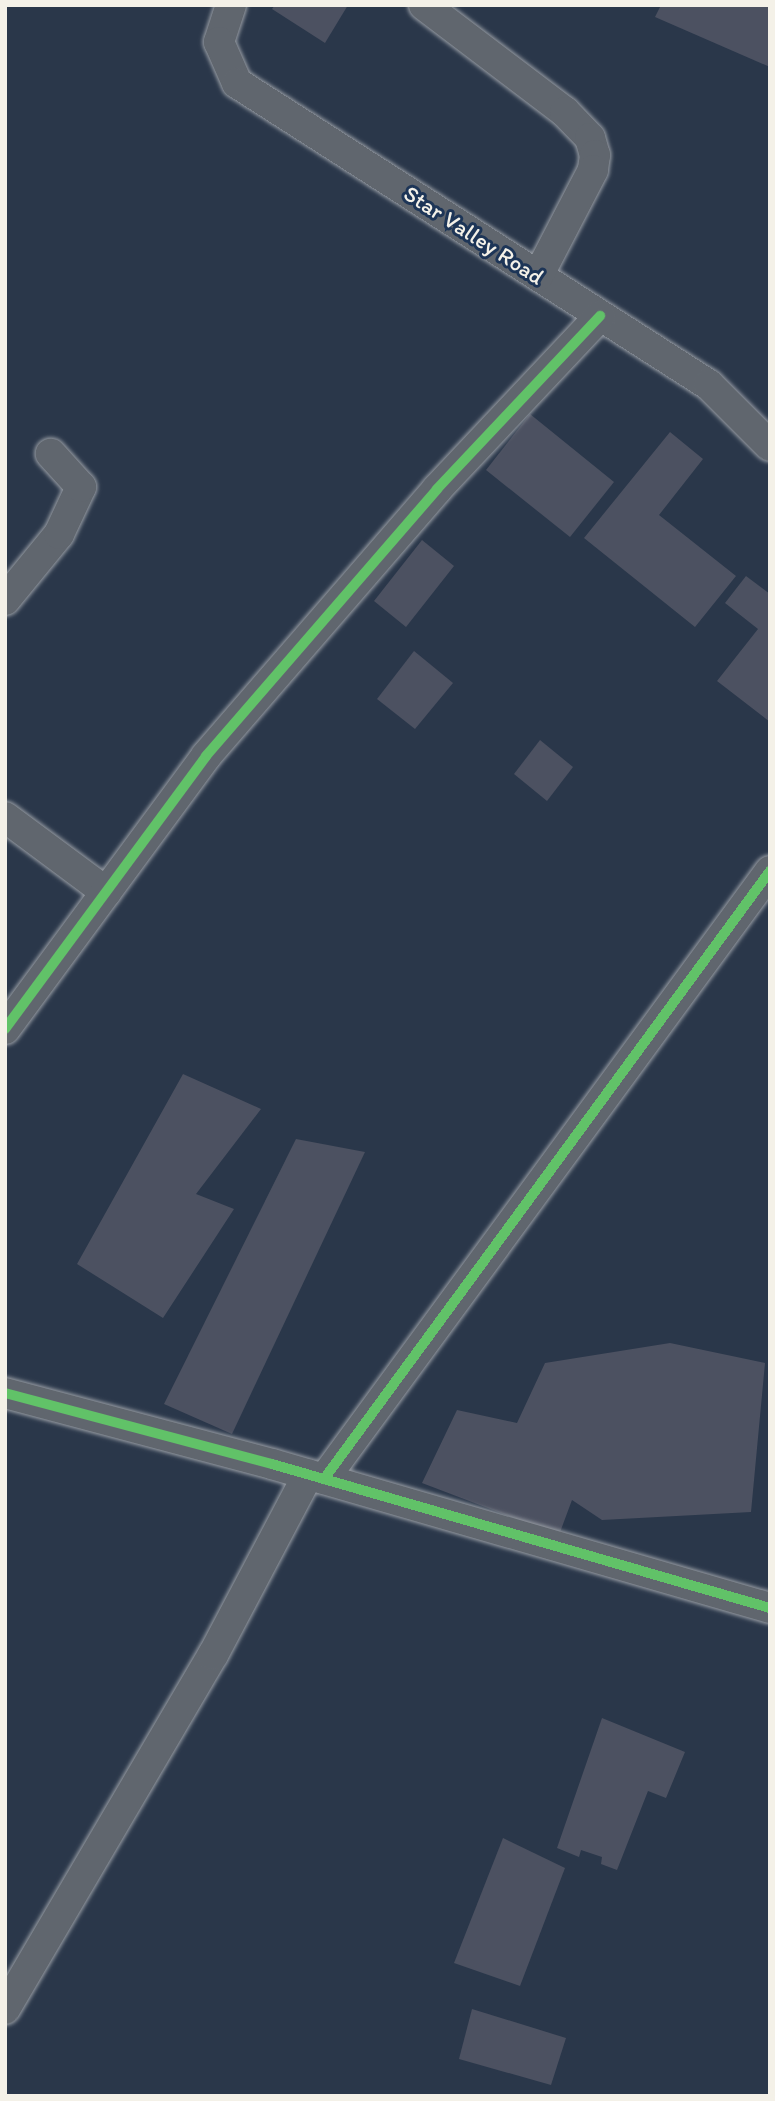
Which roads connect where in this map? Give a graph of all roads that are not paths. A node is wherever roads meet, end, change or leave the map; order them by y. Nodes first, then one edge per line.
1 (231, 5) edge
2 (424, 5) edge
3 (538, 276) junction
4 (600, 316) junction
5 (770, 446) edge
6 (51, 454) dead end
7 (5, 600) edge
8 (5, 817) edge
9 (770, 871) edge
10 (106, 892) junction
11 (5, 1030) edge
12 (5, 1393) edge
13 (316, 1477) junction
14 (770, 1608) edge
15 (5, 2009) edge

1 - 3 street, Star Valley Road
2 - 3 street
3 - 4 street, Star Valley Road
4 - 5 street, Star Valley Road
4 - 10 street
6 - 7 street
8 - 10 street
9 - 13 street
10 - 11 street
12 - 13 street
13 - 14 street
13 - 15 street

